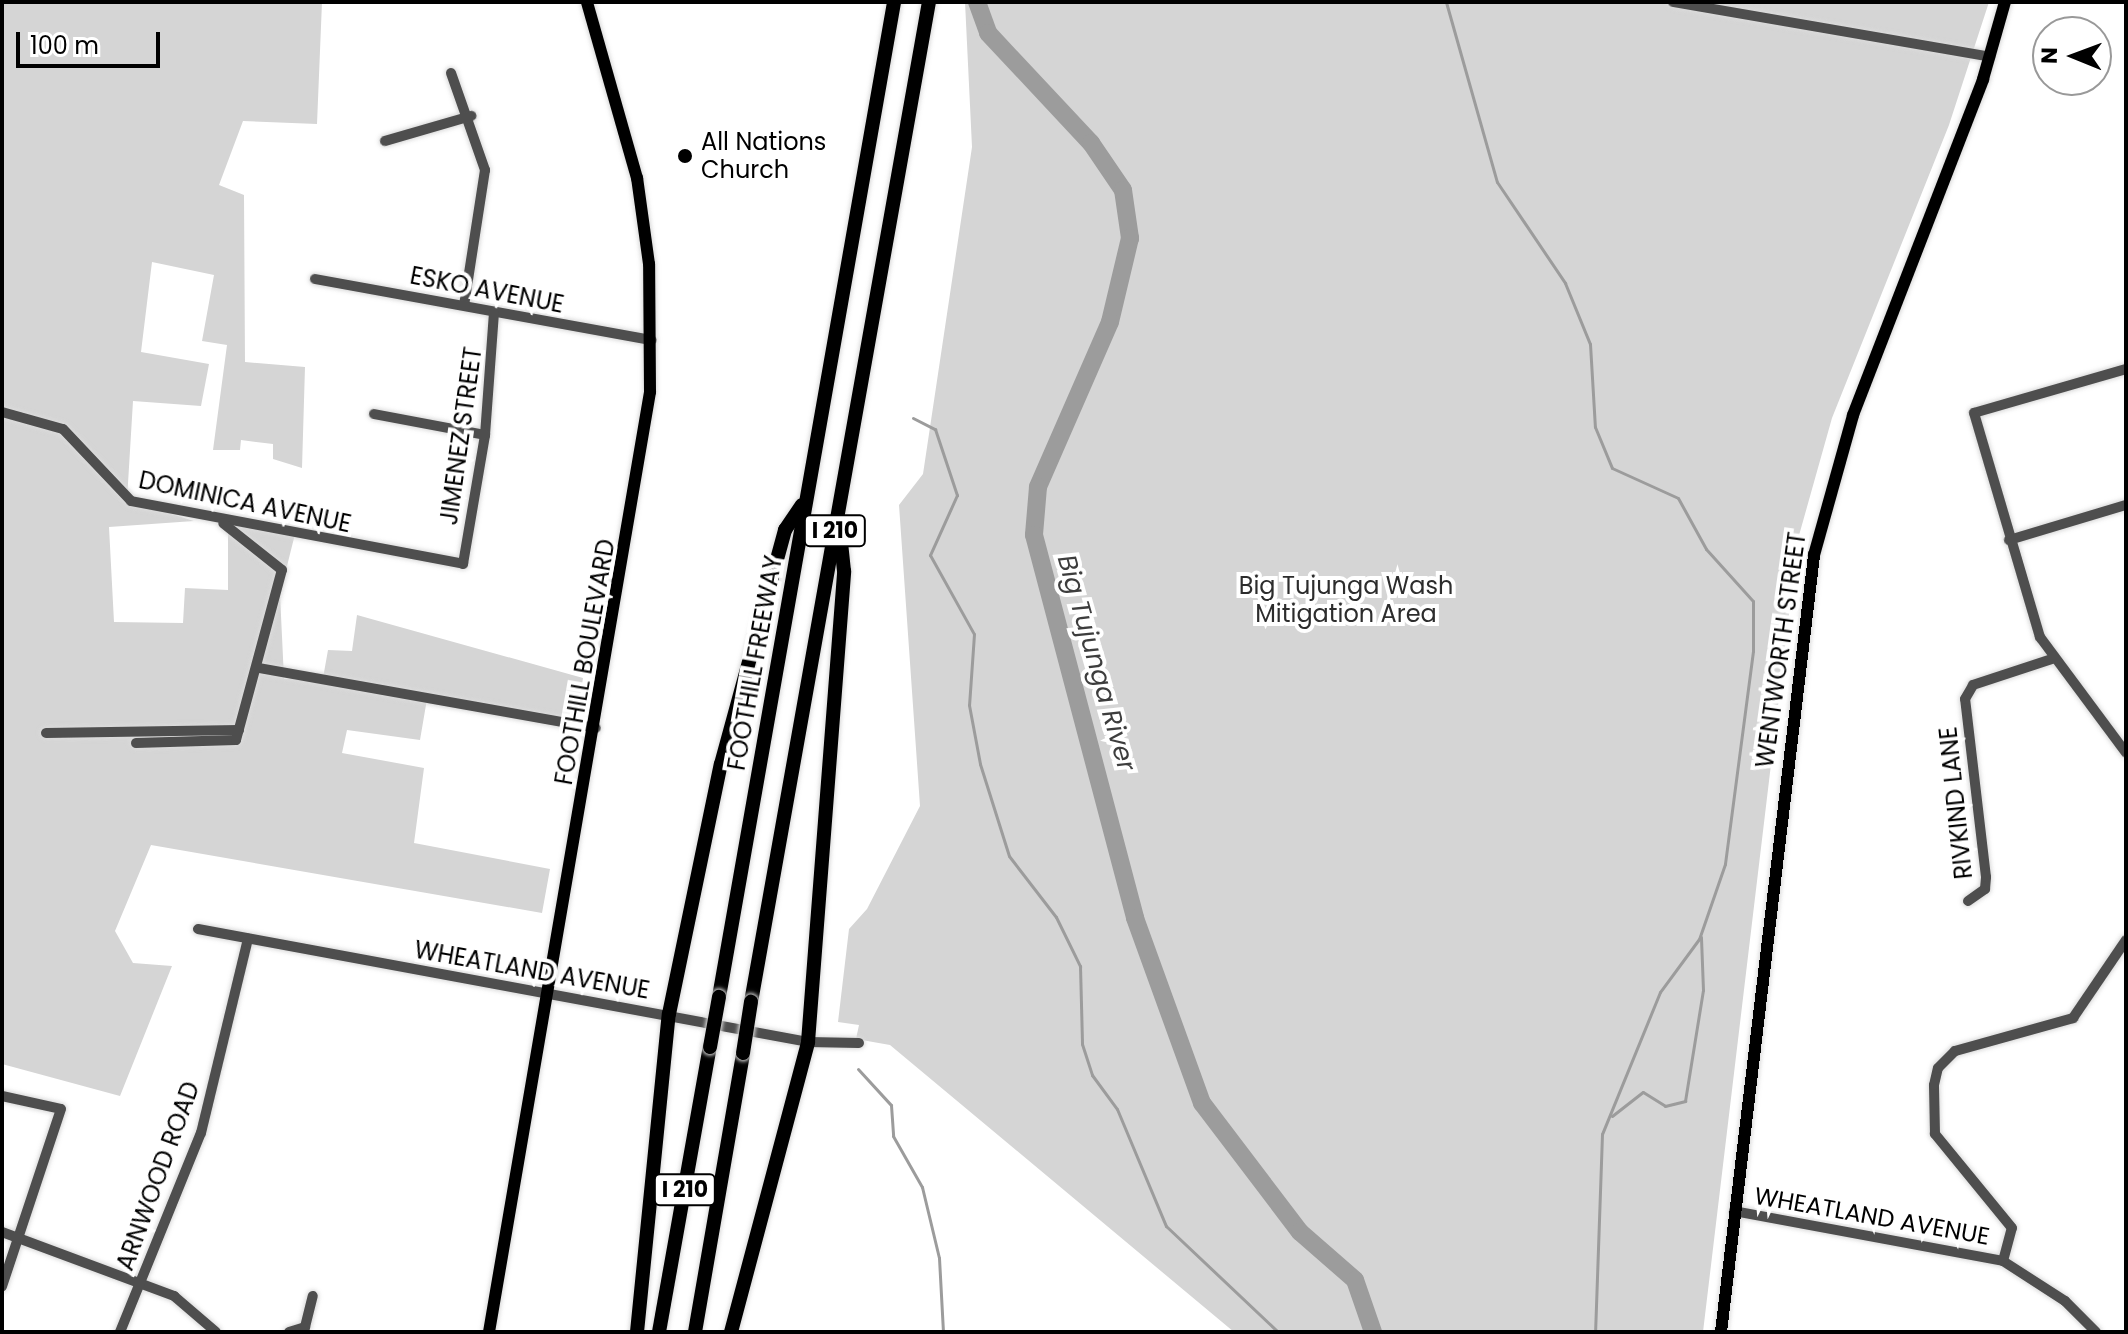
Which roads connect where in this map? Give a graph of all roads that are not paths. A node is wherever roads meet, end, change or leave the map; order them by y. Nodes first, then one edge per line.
1 (587, 2) edge
2 (894, 2) edge
3 (929, 2) edge
4 (1673, 2) edge
5 (2005, 2) edge
6 (1990, 57) junction
7 (451, 73) dead end
8 (471, 116) junction
9 (385, 141) dead end
10 (315, 279) dead end
11 (464, 305) junction
12 (494, 312) junction
13 (652, 340) junction
14 (2126, 369) edge
15 (2, 412) edge
16 (374, 414) dead end
17 (485, 435) junction
18 (806, 498) junction
19 (2126, 505) edge
20 (838, 512) junction
21 (220, 521) junction
22 (2009, 540) junction
23 (463, 564) joint
24 (2055, 658) junction
25 (259, 668) junction
26 (596, 728) junction
27 (239, 730) junction
28 (46, 733) dead end
29 (136, 743) dead end
30 (2126, 753) edge
31 (1968, 901) dead end
32 (198, 929) dead end
33 (248, 939) junction
34 (2126, 940) edge
35 (549, 994) junction
36 (669, 1014) junction
37 (808, 1042) junction
38 (859, 1043) dead end
39 (2, 1096) edge
40 (1734, 1211) junction
41 (2, 1232) edge
42 (19, 1239) junction
43 (2003, 1261) junction
44 (139, 1284) junction
45 (2, 1286) edge
46 (313, 1296) dead end
47 (120, 1332) edge
48 (216, 1332) edge
49 (289, 1332) edge
50 (489, 1332) edge
51 (637, 1332) edge
52 (659, 1332) edge
53 (695, 1332) edge
54 (731, 1332) edge
55 (1721, 1332) edge
56 (2096, 1332) edge

1 - 13 main road, FOOTHILL BOULEVARD
2 - 18 highway, FOOTHILL FREEWAY / I 210
3 - 20 highway, I 210
4 - 6 street
5 - 6 main road, WENTWORTH STREET
6 - 40 main road, WENTWORTH STREET
7 - 8 street
8 - 9 street
8 - 11 street
10 - 11 street, ESKO AVENUE
11 - 12 street, ESKO AVENUE
12 - 13 street, ESKO AVENUE
12 - 17 street, JIMENEZ STREET
13 - 26 main road, FOOTHILL BOULEVARD
14 - 22 street
15 - 21 street, DOMINICA AVENUE
16 - 17 street
17 - 23 street, JIMENEZ STREET
18 - 36 highway
18 - 52 highway, FOOTHILL FREEWAY / I 210, bridge
19 - 22 street
20 - 37 highway
20 - 53 highway, I 210, bridge
21 - 23 street, DOMINICA AVENUE
21 - 25 street
22 - 24 street
24 - 30 street
24 - 31 street, RIVKIND LANE
25 - 26 street
25 - 27 street
26 - 35 main road, FOOTHILL BOULEVARD
27 - 28 street
27 - 29 street
32 - 33 street, WHEATLAND AVENUE
33 - 35 street, WHEATLAND AVENUE
33 - 44 street, ARNWOOD ROAD
34 - 43 street
35 - 36 street, WHEATLAND AVENUE
35 - 50 main road, FOOTHILL BOULEVARD
36 - 37 street, WHEATLAND AVENUE
36 - 51 highway
37 - 38 street, WHEATLAND AVENUE
37 - 54 highway
39 - 42 street
40 - 43 street, WHEATLAND AVENUE
40 - 55 main road, WENTWORTH STREET
41 - 42 street
42 - 44 street
42 - 45 street
43 - 56 street
44 - 47 street, ARNWOOD ROAD
44 - 48 street
46 - 49 street

